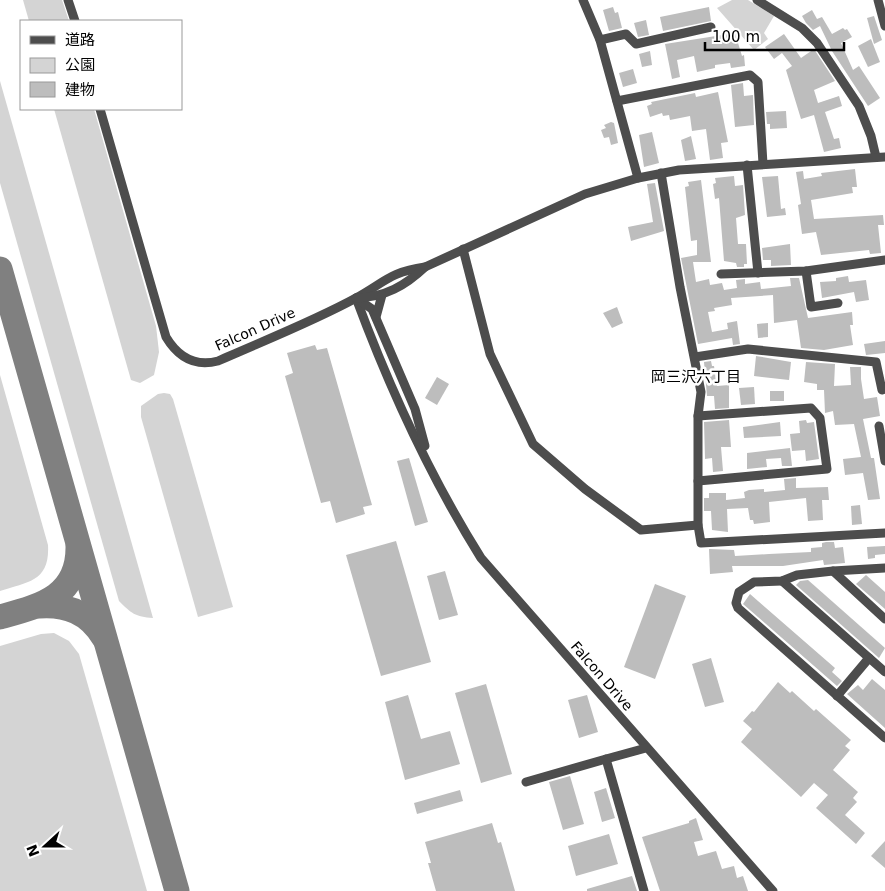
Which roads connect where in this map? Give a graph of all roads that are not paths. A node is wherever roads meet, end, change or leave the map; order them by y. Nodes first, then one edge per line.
1 (68, 0) edge
2 (583, 0) edge
3 (757, 0) edge
4 (878, 0) edge
5 (75, 20) edge
6 (885, 26) edge
7 (711, 27) dead end
8 (600, 40) junction
9 (617, 101) junction
10 (100, 110) edge
11 (883, 158) edge
12 (763, 164) junction
13 (746, 165) junction
14 (661, 174) junction
15 (638, 178) junction
16 (463, 249) junction
17 (885, 260) edge
18 (426, 267) junction
19 (806, 271) junction
20 (758, 273) junction
21 (721, 274) dead end
22 (382, 295) junction
23 (356, 298) junction
24 (838, 303) dead end
25 (376, 317) junction
26 (695, 357) junction
27 (885, 389) edge
28 (698, 416) junction
29 (879, 426) dead end
30 (885, 461) edge
31 (430, 465) junction
32 (698, 481) junction
33 (698, 524) junction
34 (885, 533) edge
35 (885, 568) edge
36 (833, 571) junction
37 (782, 581) junction
38 (885, 619) edge
39 (869, 658) junction
40 (885, 672) edge
41 (837, 696) junction
42 (885, 738) edge
43 (646, 748) junction
44 (606, 759) junction
45 (526, 782) dead end
46 (644, 891) edge
47 (773, 891) edge

1 - 5 street
2 - 8 street
3 - 11 street
4 - 6 street
7 - 8 street
8 - 9 street
9 - 12 street
9 - 15 street
10 - 23 street, Falcon Drive
11 - 12 street
12 - 13 street
13 - 14 street
13 - 20 street
14 - 15 street
14 - 26 street
15 - 16 street
16 - 18 street
16 - 33 street
17 - 19 street
18 - 22 street
18 - 23 street
19 - 20 street
19 - 24 street
20 - 21 street
22 - 23 street
22 - 25 street
23 - 25 street
23 - 31 street, Falcon Drive
25 - 31 street, Falcon Drive
26 - 27 street
26 - 28 street
28 - 32 street
28 - 32 street
29 - 30 street
31 - 43 street, Falcon Drive
32 - 33 street
33 - 34 street
35 - 36 street
36 - 37 street
36 - 38 street
37 - 39 street
37 - 41 street
39 - 40 street
39 - 41 street
41 - 42 street
43 - 44 street
43 - 47 street, Falcon Drive
44 - 45 street
44 - 46 street

